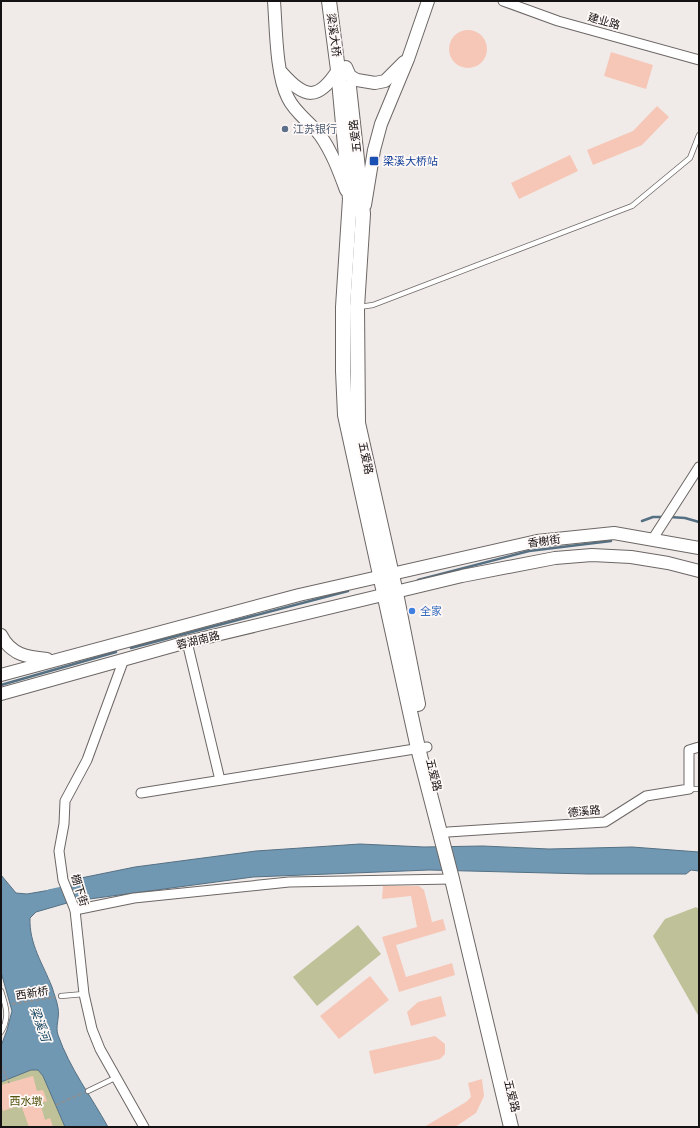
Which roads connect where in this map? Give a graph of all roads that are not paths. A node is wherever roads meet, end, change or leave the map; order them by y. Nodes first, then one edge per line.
1 (274, 1) edge
2 (329, 1) edge
3 (338, 1) edge
4 (428, 1) edge
5 (503, 1) edge
6 (408, 59) junction
7 (699, 60) edge
8 (342, 68) junction
9 (281, 72) junction
10 (699, 135) edge
11 (350, 199) junction
12 (363, 214) junction
13 (357, 307) junction
14 (699, 467) edge
15 (652, 540) junction
16 (699, 548) edge
17 (699, 571) edge
18 (386, 575) junction
19 (390, 594) junction
20 (1, 635) edge
21 (121, 642) junction
22 (187, 642) junction
23 (124, 659) junction
24 (54, 660) junction
25 (1, 675) edge
26 (1, 694) edge
27 (699, 747) edge
28 (422, 748) junction
29 (220, 780) junction
30 (689, 789) junction
31 (699, 789) edge
32 (141, 793) dead end
33 (447, 838) junction
34 (456, 879) junction
35 (75, 910) junction
36 (1, 991) edge
37 (84, 994) junction
38 (61, 996) road end
39 (1, 1032) edge
40 (117, 1077) junction
41 (88, 1091) road end
42 (144, 1127) edge
43 (511, 1127) edge
44 (520, 1127) edge

1 - 9 main road
2 - 8 main road, 梁溪大桥
3 - 8 main road, 梁溪大桥
4 - 6 main road
5 - 7 street, 建业路
6 - 8 main road
6 - 12 main road
8 - 9 main road
8 - 11 main road, 五爱路
8 - 12 main road, 五爱路
9 - 11 main road
10 - 13 lane
11 - 18 main road, 五爱路
12 - 13 main road, 五爱路
13 - 18 main road, 五爱路
14 - 15 street
15 - 16 main road, 香榭街
15 - 18 main road, 香榭街
17 - 19 main road, 蓉湖南路
18 - 19 main road, 五爱路
18 - 21 main road, 蓉湖南路
19 - 22 main road, 蓉湖南路
19 - 28 main road, 五爱路
20 - 24 main road
21 - 23 main road
21 - 24 main road, 蓉湖南路
22 - 23 main road, 蓉湖南路
22 - 29 street
23 - 26 main road, 蓉湖南路
23 - 35 street, 棚下街
24 - 25 main road, 蓉湖南路
27 - 30 street
28 - 29 street
28 - 33 main road, 五爱路
29 - 32 street
30 - 31 lane
30 - 33 street, 德溪路
33 - 34 main road, 五爱路
34 - 35 street
34 - 43 main road, 五爱路
34 - 44 main road, 五爱路
35 - 37 street, 棚下街
36 - 39 lane
37 - 38 lane
37 - 40 street, 棚下街
40 - 41 lane
40 - 42 street, 棚下街

